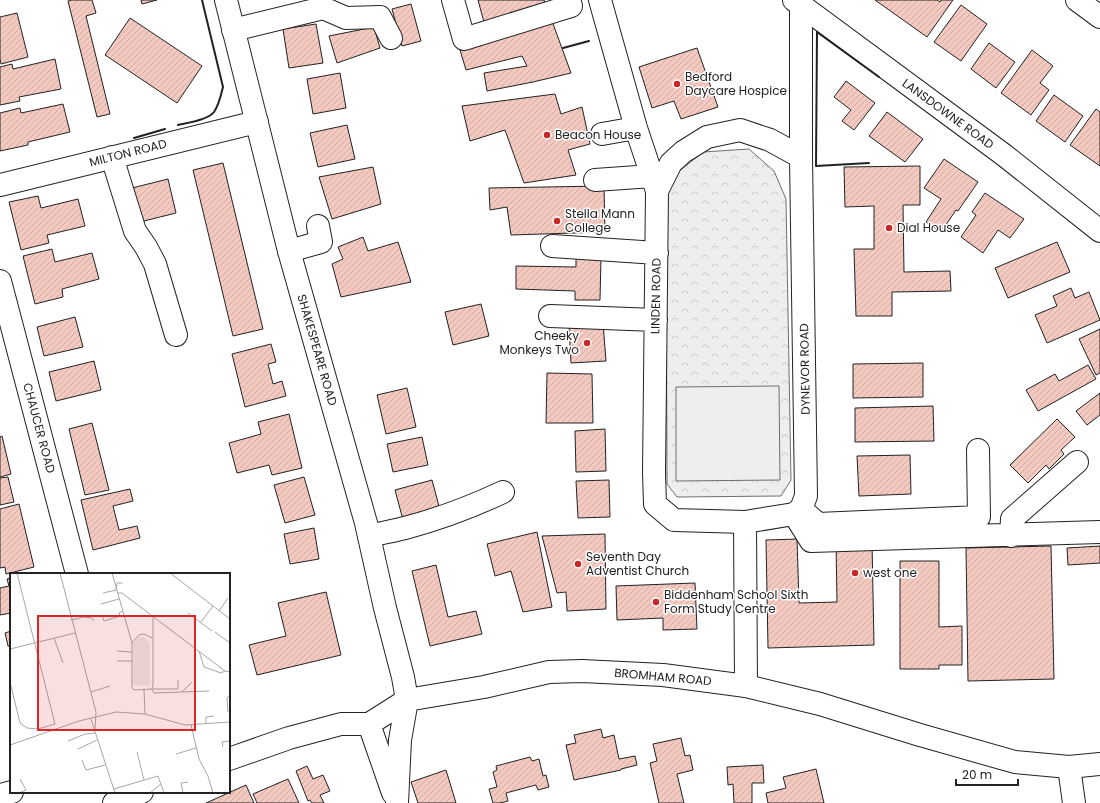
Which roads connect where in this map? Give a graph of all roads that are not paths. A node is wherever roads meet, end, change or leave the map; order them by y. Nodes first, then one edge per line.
1 (226, 0) edge
2 (453, 0) edge
3 (569, 0) edge
4 (600, 0) edge
5 (1077, 0) edge
6 (798, 3) edge
7 (1100, 17) edge
8 (233, 30) junction
9 (391, 38) dead end
10 (257, 122) junction
11 (636, 128) junction
12 (602, 134) dead end
13 (112, 157) junction
14 (801, 157) junction
15 (595, 180) dead end
16 (655, 183) junction
17 (0, 185) edge
18 (318, 226) dead end
19 (1100, 231) edge
20 (552, 246) dead end
21 (290, 251) junction
22 (657, 253) junction
23 (0, 281) edge
24 (550, 316) dead end
25 (656, 320) junction
26 (176, 335) dead end
27 (978, 450) dead end
28 (1077, 462) dead end
29 (503, 492) dead end
30 (798, 511) junction
31 (745, 522) junction
32 (1100, 532) edge
33 (369, 536) junction
34 (1011, 536) junction
35 (77, 573) edge
36 (746, 686) junction
37 (407, 700) junction
38 (369, 724) junction
39 (230, 759) edge
40 (1100, 764) edge
41 (1069, 767) junction
42 (10, 792) edge
43 (139, 793) edge
44 (0, 795) edge
45 (114, 803) edge
46 (396, 803) edge
47 (1074, 803) edge

1 - 8 street, SHAKESPEARE ROAD
2 - 3 street
4 - 11 street, LINDEN ROAD
5 - 7 street
6 - 14 street, DYNEVOR ROAD
6 - 19 street, LANSDOWNE ROAD
8 - 9 street
8 - 10 street, SHAKESPEARE ROAD
10 - 13 street, MILTON ROAD
10 - 21 street, SHAKESPEARE ROAD
11 - 12 street
11 - 16 street, LINDEN ROAD
13 - 17 street, MILTON ROAD
13 - 26 street
14 - 16 street
14 - 30 street, DYNEVOR ROAD
15 - 16 street
16 - 22 street, LINDEN ROAD
18 - 21 street
20 - 22 street
21 - 33 street, SHAKESPEARE ROAD
22 - 25 street, LINDEN ROAD
23 - 35 street, CHAUCER ROAD
24 - 25 street
25 - 31 street, LINDEN ROAD
27 - 30 street
28 - 34 street
29 - 33 street
30 - 31 street
30 - 34 street
31 - 36 street
32 - 34 street
33 - 37 street, SHAKESPEARE ROAD
36 - 37 street, BROMHAM ROAD
36 - 41 street, BROMHAM ROAD
37 - 38 street, BROMHAM ROAD
37 - 46 street, SHAKESPEARE ROAD
38 - 39 street
38 - 46 street
40 - 41 street, BROMHAM ROAD
41 - 47 street
42 - 44 street
43 - 45 street

